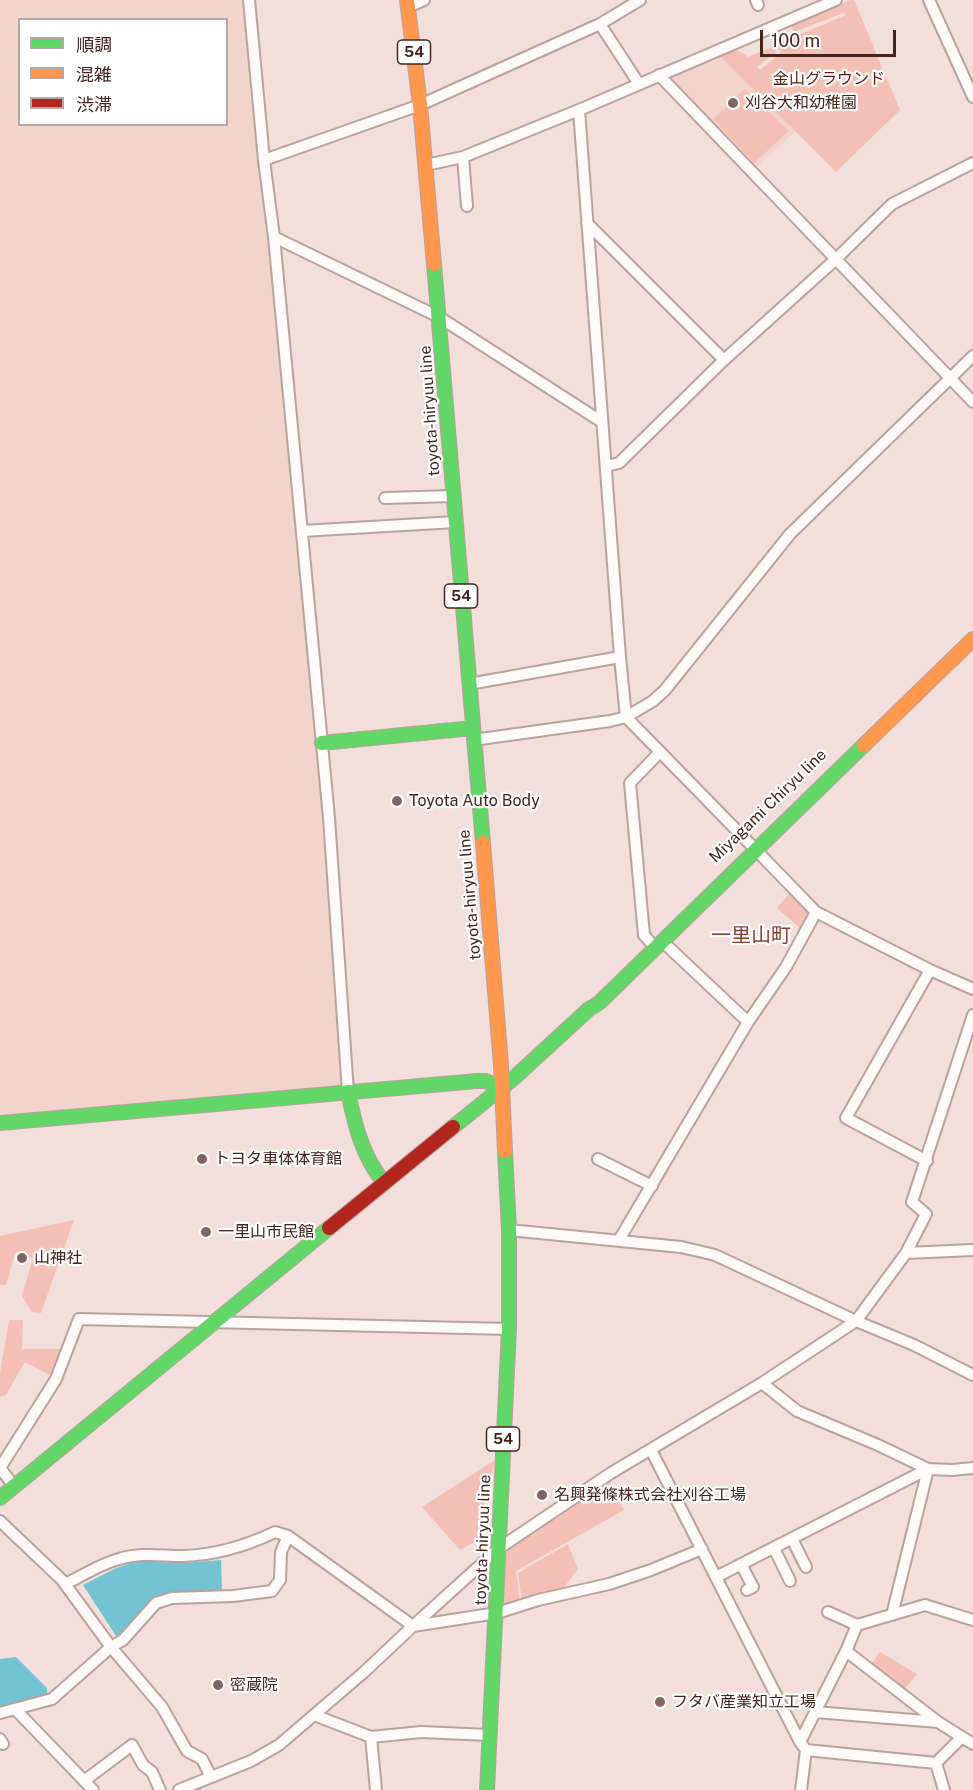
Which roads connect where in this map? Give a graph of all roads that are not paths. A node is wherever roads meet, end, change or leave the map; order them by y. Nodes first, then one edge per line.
1 (249, 0) edge
2 (424, 0) edge
3 (640, 0) edge
4 (836, 0) edge
5 (929, 0) edge
6 (407, 3) edge
7 (600, 24) junction
8 (659, 75) junction
9 (639, 84) junction
10 (973, 97) edge
11 (420, 105) junction
12 (579, 110) junction
13 (463, 157) junction
14 (264, 160) junction
15 (973, 162) edge
16 (426, 165) junction
17 (467, 206) dead end
18 (587, 222) junction
19 (274, 237) junction
20 (836, 259) junction
21 (439, 317) junction
22 (973, 356) edge
23 (724, 360) junction
24 (950, 378) junction
25 (973, 402) edge
26 (602, 422) junction
27 (606, 466) junction
28 (453, 496) junction
29 (385, 498) dead end
30 (455, 522) junction
31 (302, 531) junction
32 (973, 629) edge
33 (973, 639) edge
34 (620, 657) junction
35 (469, 684) junction
36 (626, 717) junction
37 (473, 734) junction
38 (322, 743) junction
39 (660, 752) junction
40 (754, 847) junction
41 (816, 912) junction
42 (657, 942) junction
43 (930, 970) junction
44 (973, 989) edge
45 (973, 1015) edge
46 (748, 1022) junction
47 (501, 1088) junction
48 (348, 1092) junction
49 (0, 1123) edge
50 (598, 1159) dead end
51 (927, 1161) junction
52 (384, 1183) junction
53 (652, 1186) junction
54 (509, 1230) junction
55 (619, 1240) junction
56 (973, 1250) edge
57 (906, 1253) junction
58 (856, 1321) junction
59 (210, 1324) junction
60 (509, 1329) junction
61 (973, 1375) edge
62 (762, 1383) junction
63 (651, 1450) junction
64 (973, 1468) edge
65 (928, 1469) junction
66 (14, 1486) junction
67 (0, 1498) edge
68 (0, 1521) edge
69 (288, 1536) junction
70 (792, 1539) junction
71 (774, 1548) junction
72 (498, 1549) junction
73 (702, 1549) junction
74 (741, 1564) junction
75 (806, 1567) dead end
76 (716, 1577) junction
77 (790, 1581) dead end
78 (65, 1584) junction
79 (747, 1590) dead end
80 (828, 1612) dead end
81 (497, 1613) junction
82 (892, 1615) junction
83 (973, 1620) edge
84 (857, 1625) junction
85 (413, 1626) junction
86 (111, 1647) junction
87 (846, 1651) junction
88 (16, 1710) junction
89 (814, 1712) junction
90 (0, 1713) edge
91 (314, 1715) junction
92 (938, 1722) junction
93 (489, 1735) junction
94 (371, 1737) junction
95 (961, 1738) junction
96 (973, 1744) edge
97 (803, 1746) junction
98 (936, 1763) junction
99 (212, 1777) junction
100 (84, 1781) junction
101 (185, 1789) edge
102 (93, 1790) edge
103 (160, 1790) edge
104 (376, 1790) edge
105 (487, 1790) edge
106 (801, 1790) edge
107 (944, 1790) edge

1 - 14 street
2 - 6 street
3 - 7 street
4 - 8 street
5 - 10 street
6 - 11 main road, toyota-hiryuu line / 54
7 - 9 street
7 - 11 street
8 - 9 street
8 - 20 street
9 - 12 street
11 - 14 street
11 - 16 main road, toyota-hiryuu line / 54
12 - 13 street
12 - 18 street
13 - 16 street
13 - 17 street
14 - 19 street
15 - 20 street
16 - 21 main road, toyota-hiryuu line / 54
18 - 23 street
18 - 26 street
19 - 21 street
19 - 31 street
20 - 23 street
20 - 24 street
21 - 26 street
21 - 28 main road, toyota-hiryuu line / 54
22 - 24 street
23 - 27 street
24 - 25 street
24 - 36 street
26 - 27 street
27 - 34 street
28 - 29 street
28 - 30 main road, toyota-hiryuu line / 54
30 - 31 street
30 - 35 main road, toyota-hiryuu line / 54
31 - 38 street
32 - 40 main road, Miyagami Chiryu line
33 - 40 main road, Miyagami Chiryu line
34 - 35 street
34 - 36 street
35 - 37 main road, toyota-hiryuu line / 54
36 - 37 street
36 - 39 street
37 - 38 main road
37 - 47 main road, toyota-hiryuu line / 54
38 - 48 street
39 - 40 street
39 - 42 street
40 - 41 street
40 - 42 main road, Miyagami Chiryu line
41 - 43 street
41 - 46 street
42 - 46 street
42 - 47 main road, Miyagami Chiryu line
43 - 44 street
43 - 51 street
45 - 51 street
46 - 53 street
47 - 48 main road
47 - 52 main road, Miyagami Chiryu line
47 - 54 main road, toyota-hiryuu line / 54
48 - 49 main road
48 - 52 main road
50 - 53 street
51 - 57 street
52 - 59 main road, Miyagami Chiryu line
53 - 55 street
54 - 55 street
54 - 60 main road, toyota-hiryuu line / 54
55 - 58 street
56 - 57 street
57 - 58 street
58 - 61 street
58 - 62 street
59 - 60 street
59 - 66 main road, Miyagami Chiryu line
59 - 66 street
60 - 72 main road, toyota-hiryuu line / 54
62 - 63 street
62 - 65 street
63 - 72 street
63 - 73 street
64 - 65 street
65 - 70 street
65 - 82 street
66 - 67 main road, Miyagami Chiryu line
68 - 78 street
69 - 78 street
69 - 85 street
69 - 86 street
70 - 71 street
70 - 75 street
71 - 74 street
71 - 77 street
72 - 81 main road, toyota-hiryuu line / 54
72 - 85 street
73 - 76 street
73 - 81 street
74 - 76 street
74 - 79 street
76 - 97 street
78 - 86 street
80 - 84 street
81 - 85 street
81 - 93 main road, toyota-hiryuu line / 54
82 - 83 street
82 - 84 street
84 - 87 street
85 - 91 street
86 - 88 street
86 - 99 street
87 - 89 street
87 - 92 street
88 - 90 street
88 - 100 street
89 - 92 street
89 - 97 street
91 - 94 street
91 - 99 street
92 - 95 street
93 - 94 street
93 - 105 main road, toyota-hiryuu line / 54
94 - 104 street
95 - 96 street
95 - 98 street
97 - 98 street
97 - 106 street
98 - 107 street
99 - 101 street
100 - 102 street
100 - 103 street

